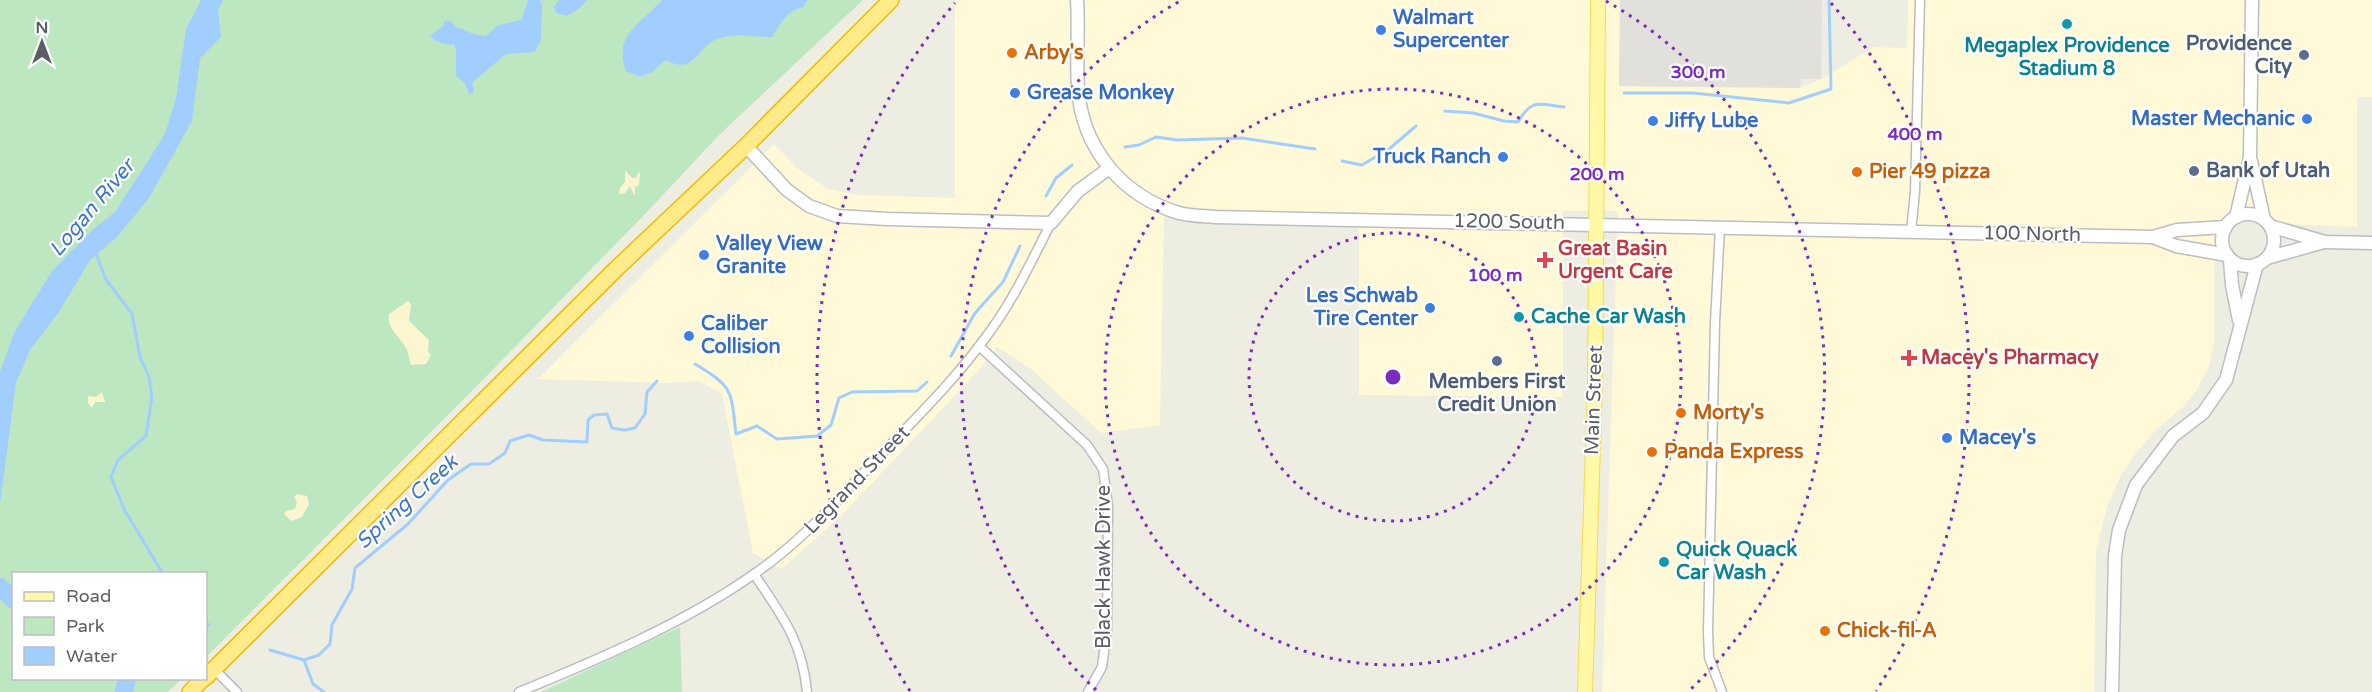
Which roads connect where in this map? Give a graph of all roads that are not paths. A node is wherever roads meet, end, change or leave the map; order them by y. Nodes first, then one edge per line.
1 (891, 0) edge
2 (1077, 0) edge
3 (1598, 0) edge
4 (1920, 0) edge
5 (2252, 0) edge
6 (747, 146) junction
7 (2250, 157) junction
8 (1108, 169) junction
9 (2236, 217) junction
10 (2267, 222) junction
11 (1051, 223) junction
12 (1597, 224) junction
13 (1720, 227) junction
14 (2226, 227) junction
15 (1911, 231) junction
16 (2153, 237) junction
17 (2325, 242) junction
18 (2372, 243) edge
19 (2228, 258) junction
20 (2262, 261) junction
21 (2240, 325) junction
22 (979, 346) junction
23 (754, 574) junction
24 (208, 675) edge
25 (203, 680) edge
26 (190, 692) edge
27 (237, 692) edge
28 (519, 692) edge
29 (807, 692) edge
30 (1088, 692) edge
31 (1585, 692) edge
32 (1722, 692) edge
33 (2112, 692) edge

1 - 6 highway
2 - 8 main road, 1200 South
3 - 12 main road, Main Street
4 - 15 street
5 - 7 main road
6 - 11 main road
6 - 24 highway
7 - 9 main road
7 - 10 main road
8 - 11 main road, Legrand Street
8 - 12 main road, 1200 South
9 - 10 main road
9 - 14 main road
10 - 17 main road
10 - 20 main road
11 - 22 street, Legrand Street
12 - 13 main road, 1200 South
12 - 31 main road, Main Street
13 - 15 main road, 1200 South
13 - 32 street
14 - 16 main road, 100 North
14 - 19 main road
15 - 16 main road, 100 North
16 - 19 main road, 100 North
17 - 18 main road
17 - 20 main road
19 - 20 main road
19 - 21 main road
20 - 21 main road
21 - 33 main road
22 - 23 street, Legrand Street
22 - 30 street, Black Hawk Drive
23 - 28 street, Legrand Street
23 - 29 street
24 - 27 street
25 - 26 highway

